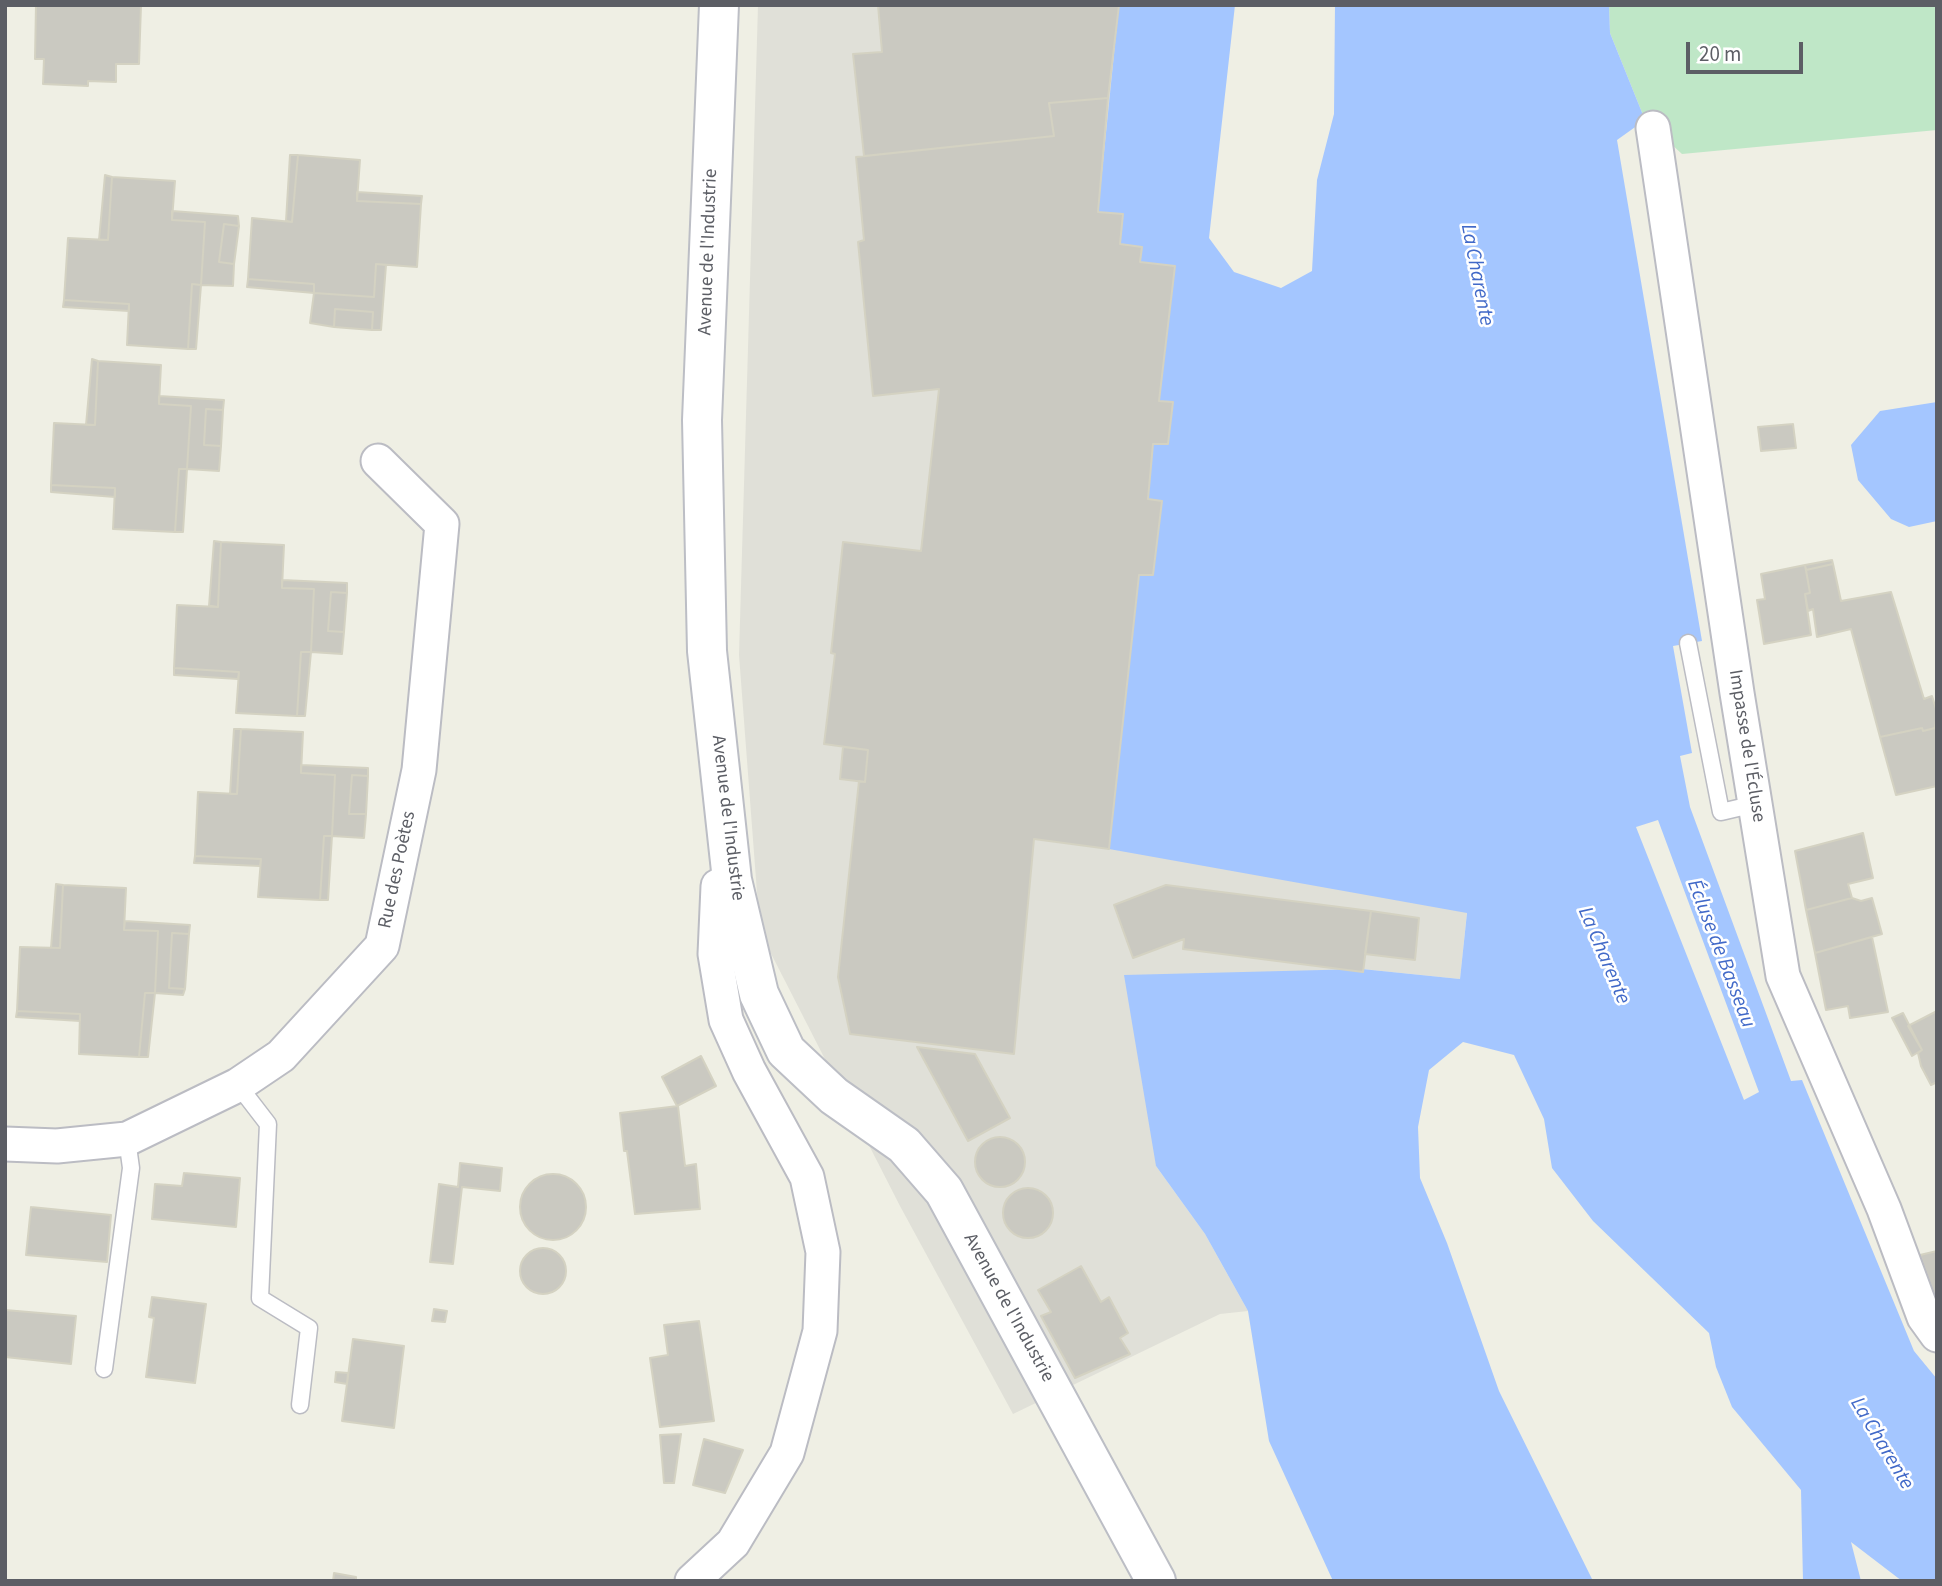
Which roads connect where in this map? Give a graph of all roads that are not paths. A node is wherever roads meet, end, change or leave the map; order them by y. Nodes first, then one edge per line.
1 (719, 5) edge
2 (1653, 128) dead end
3 (378, 461) dead end
4 (1688, 643) dead end
5 (1755, 804) junction
6 (732, 880) junction
7 (238, 1085) junction
8 (127, 1139) junction
9 (5, 1144) edge
10 (1937, 1335) edge
11 (104, 1369) dead end
12 (300, 1405) dead end
13 (692, 1581) edge
14 (1156, 1581) edge

1 - 6 street, Avenue de l'Industrie
2 - 5 street, Impasse de l'Écluse
3 - 7 street, Rue des Poètes
4 - 5 lane
5 - 10 street, Impasse de l'Écluse
6 - 13 street
6 - 14 street, Avenue de l'Industrie
7 - 8 street, Rue des Poètes
7 - 12 lane
8 - 9 street, Rue des Poètes
8 - 11 lane

